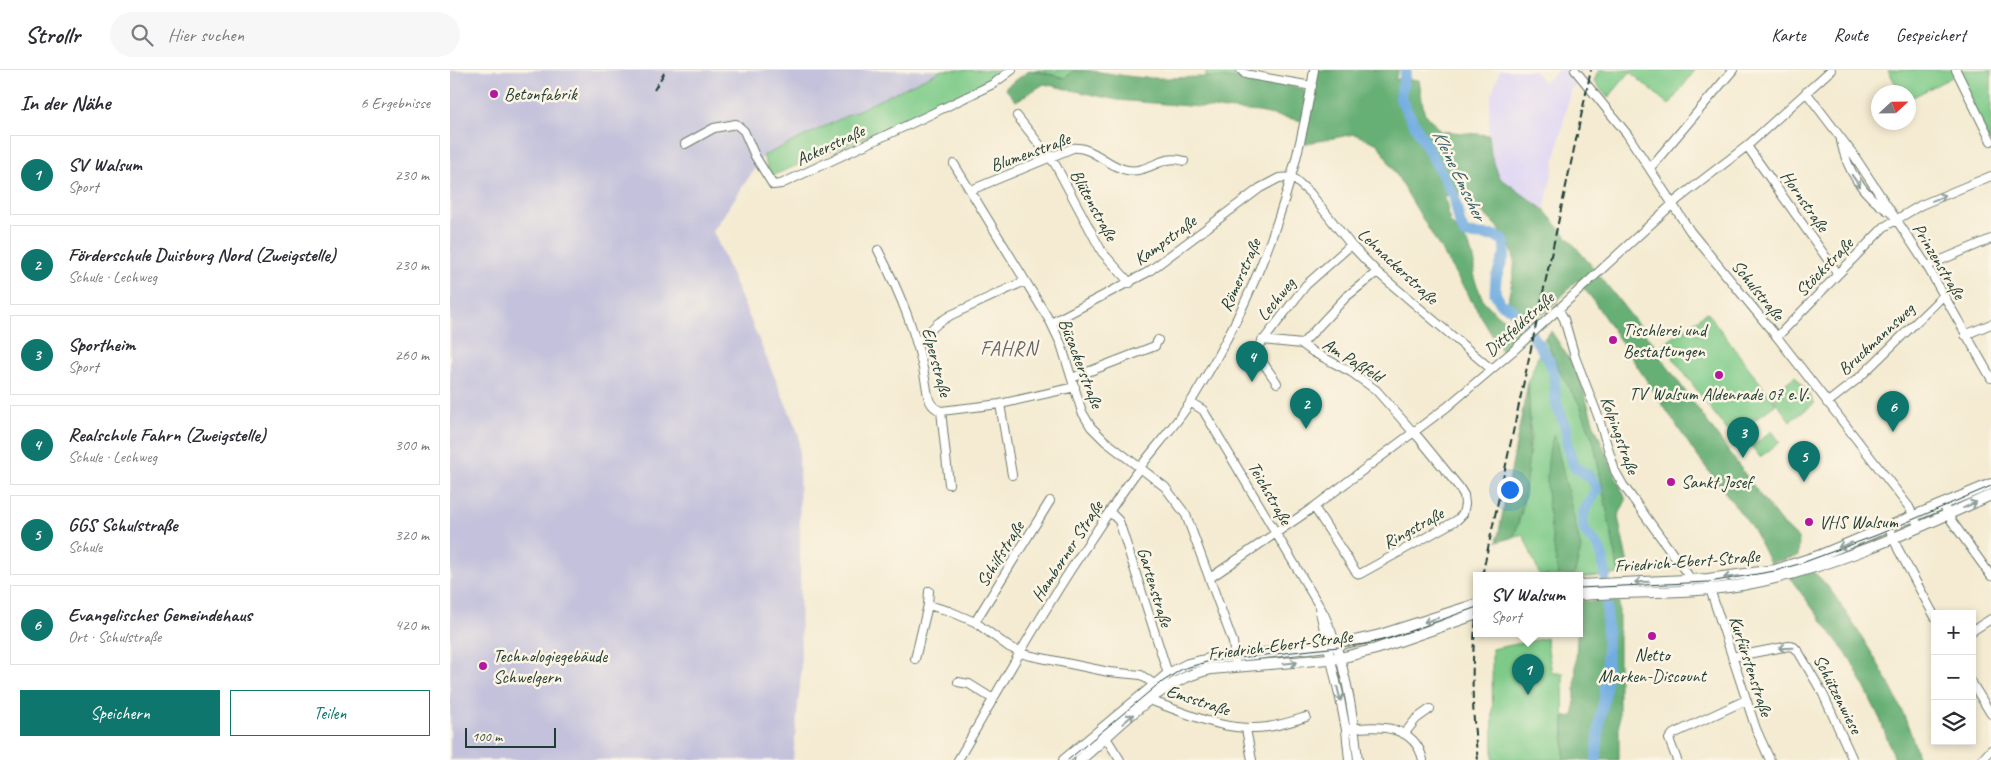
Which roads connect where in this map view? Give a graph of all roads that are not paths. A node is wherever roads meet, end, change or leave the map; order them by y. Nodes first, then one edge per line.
1 (1012, 70) edge
2 (1241, 70) edge
3 (1314, 70) edge
4 (1575, 70) edge
5 (1733, 70) edge
6 (1831, 70) edge
7 (1956, 70) edge
8 (1312, 86) junction
9 (1806, 92) junction
10 (1018, 116) dead end
11 (1840, 137) junction
12 (1991, 141) edge
13 (685, 144) dead end
14 (1748, 146) junction
15 (1051, 158) junction
16 (1184, 161) dead end
17 (954, 164) dead end
18 (1650, 168) junction
19 (1991, 176) edge
20 (1292, 177) junction
21 (971, 190) junction
22 (1673, 204) junction
23 (1890, 212) junction
24 (1896, 220) junction
25 (1991, 240) edge
26 (1351, 245) junction
27 (878, 250) dead end
28 (1927, 266) junction
29 (1376, 272) junction
30 (1838, 274) junction
31 (1025, 282) junction
32 (1130, 283) junction
33 (1943, 296) junction
34 (1559, 310) junction
35 (1051, 323) junction
36 (1991, 324) edge
37 (1966, 335) junction
38 (1777, 337) junction
39 (1158, 340) dead end
40 (1262, 340) junction
41 (917, 343) junction
42 (1302, 344) junction
43 (1491, 369) junction
44 (1072, 378) junction
45 (1991, 378) edge
46 (1278, 383) dead end
47 (1075, 387) junction
48 (1190, 402) junction
49 (1827, 403) junction
50 (1000, 404) junction
51 (941, 411) junction
52 (1412, 432) junction
53 (1140, 468) junction
54 (1012, 475) dead end
55 (949, 484) dead end
56 (1991, 484) edge
57 (1991, 495) edge
58 (1050, 501) dead end
59 (1314, 508) junction
60 (1946, 510) junction
61 (1110, 512) junction
62 (1914, 517) junction
63 (1919, 527) junction
64 (1889, 528) junction
65 (1276, 533) junction
66 (1893, 538) junction
67 (1675, 559) junction
68 (1991, 576) edge
69 (1210, 578) junction
70 (1675, 580) junction
71 (1689, 580) junction
72 (1709, 584) junction
73 (1583, 585) edge
74 (929, 591) dead end
75 (1681, 591) junction
76 (1583, 594) edge
77 (928, 605) junction
78 (1473, 605) edge
79 (1931, 610) edge
80 (1473, 615) edge
81 (1991, 619) edge
82 (975, 622) junction
83 (1976, 628) edge
84 (1332, 646) junction
85 (1020, 652) junction
86 (1235, 656) junction
87 (1732, 657) junction
88 (1335, 658) junction
89 (915, 659) dead end
90 (1236, 667) junction
91 (1168, 674) junction
92 (958, 682) dead end
93 (1154, 684) junction
94 (1976, 690) edge
95 (1147, 696) junction
96 (993, 699) junction
97 (1746, 700) junction
98 (1430, 708) dead end
99 (1991, 714) edge
100 (1306, 717) dead end
101 (1246, 729) junction
102 (1355, 729) junction
103 (1346, 730) junction
104 (1405, 733) junction
105 (1103, 734) junction
106 (1991, 750) edge
107 (958, 760) edge
108 (1064, 760) edge
109 (1080, 760) edge
110 (1120, 760) edge
111 (1252, 760) edge
112 (1349, 760) edge
113 (1358, 760) edge
114 (1423, 760) edge
115 (1677, 760) edge
116 (1770, 760) edge
117 (1853, 760) edge
118 (1982, 760) edge

1 - 13 street, Ackerstraße
2 - 8 street
3 - 8 street, Römerstraße
4 - 18 street, Schulstraße
5 - 18 street
6 - 9 street, Dittfeldstraße
7 - 12 street
8 - 20 street, Römerstraße
9 - 11 street, Prinzenstraße
9 - 14 street, Dittfeldstraße
10 - 15 street, Blütenstraße
11 - 23 street, Prinzenstraße
11 -> 23 street, Prinzenstraße
14 - 22 street, Dittfeldstraße
14 - 30 street, Hornstraße
15 - 16 street, Blumenstraße
15 - 21 street, Blumenstraße
15 - 32 street, Blütenstraße
17 - 21 street, Büsackerstraße
18 - 22 street, Schulstraße
24 -> 19 street, Stöckstraße
20 - 26 street, Lehnackerstraße
20 - 32 street, Kampstraße
20 - 48 street, Römerstraße
21 - 31 street, Büsackerstraße
22 - 34 street, Dittfeldstraße
22 - 38 street, Schulstraße
23 - 24 street, Prinzenstraße
24 - 28 street, Prinzenstraße
24 - 30 street, Stöckstraße
25 - 28 street
26 - 29 street, Lehnackerstraße
26 - 40 street, Lechweg
27 - 41 street, Elperstraße
28 - 33 street, Prinzenstraße
29 - 42 street
29 - 43 street, Lehnackerstraße
30 - 38 street, Stöckstraße
31 - 35 street, Büsackerstraße
31 - 41 street
32 - 35 street, Kampstraße
33 - 37 street, Prinzenstraße
33 - 49 street, Bruckmannsweg
34 - 43 street, Dittfeldstraße
34 - 67 street, Kolpingstraße
35 - 44 street, Büsackerstraße
36 - 37 street
37 - 45 street, Prinzenstraße
38 - 49 street, Schulstraße
39 - 44 street
40 - 42 street, Am Paßfeld
40 - 46 street, Lechweg
41 - 51 street, Elperstraße
42 - 52 street, Am Paßfeld
43 - 52 street, Dittfeldstraße
44 - 47 street, Büsackerstraße
47 - 50 street
47 - 53 street, Büsackerstraße
48 - 53 street, Römerstraße
48 - 65 street, Teichstraße
49 - 62 street, Schulstraße
50 - 51 street
50 - 54 street
51 - 55 street, Elperstraße
52 - 59 street, Dittfeldstraße
52 - 59 street, Ringstraße
53 - 61 street, Hamborner Straße
53 - 69 street, Büsackerstraße
56 - 60 main road, Friedrich-Ebert-Straße
60 -> 57 main road, Friedrich-Ebert-Straße
58 - 82 street, Schilfstraße
59 - 65 street, Dittfeldstraße
60 - 62 main road, Friedrich-Ebert-Straße
60 - 63 main road, Friedrich-Ebert-Straße
60 - 68 street
61 - 85 street, Hamborner Straße
61 - 91 street, Gartenstraße
62 - 63 street, Schulstraße
62 - 64 main road, Friedrich-Ebert-Straße
63 - 66 main road, Friedrich-Ebert-Straße
64 - 66 street
64 -> 72 main road, Friedrich-Ebert-Straße
65 - 69 street, Dittfeldstraße
65 - 84 street, Teichstraße
66 - 72 main road, Friedrich-Ebert-Straße
66 - 79 street
67 - 70 street
67 - 71 street, Kolpingstraße
69 - 86 street, Büsackerstraße
70 - 71 main road, Friedrich-Ebert-Straße
70 -> 73 main road, Friedrich-Ebert-Straße
71 - 72 main road, Friedrich-Ebert-Straße
71 - 75 street
72 - 75 main road, Friedrich-Ebert-Straße
72 - 87 street, Kurfürstenstraße
74 - 77 street
75 - 76 main road, Friedrich-Ebert-Straße
77 - 82 street
77 - 89 street
78 -> 84 main road, Friedrich-Ebert-Straße
80 - 88 main road, Friedrich-Ebert-Straße
81 - 83 street
82 - 85 street
84 - 86 main road, Friedrich-Ebert-Straße
84 - 88 street, Teichstraße
85 - 93 street
85 - 96 street, Hamborner Straße
86 - 90 street, Büsackerstraße
86 - 91 main road, Friedrich-Ebert-Straße
87 - 97 street, Kurfürstenstraße
117 -> 87 street, Schützenwiese
90 -> 88 main road, Friedrich-Ebert-Straße
88 - 102 street
88 -> 103 street
90 - 95 main road, Friedrich-Ebert-Straße
91 - 93 main road, Friedrich-Ebert-Straße
92 - 96 street
93 - 95 main road, Friedrich-Ebert-Straße
94 - 99 street
95 - 101 street, Emsstraße
95 - 105 main road
96 - 107 street, Hamborner Straße
97 - 115 street
97 - 116 street, Kurfürstenstraße
98 - 104 street
100 - 101 street, Emsstraße
101 - 111 street
102 - 103 street
102 - 104 street
102 - 113 street
103 - 112 street
104 - 114 street
105 - 108 main road
105 - 109 main road
105 - 110 street
106 - 118 street

